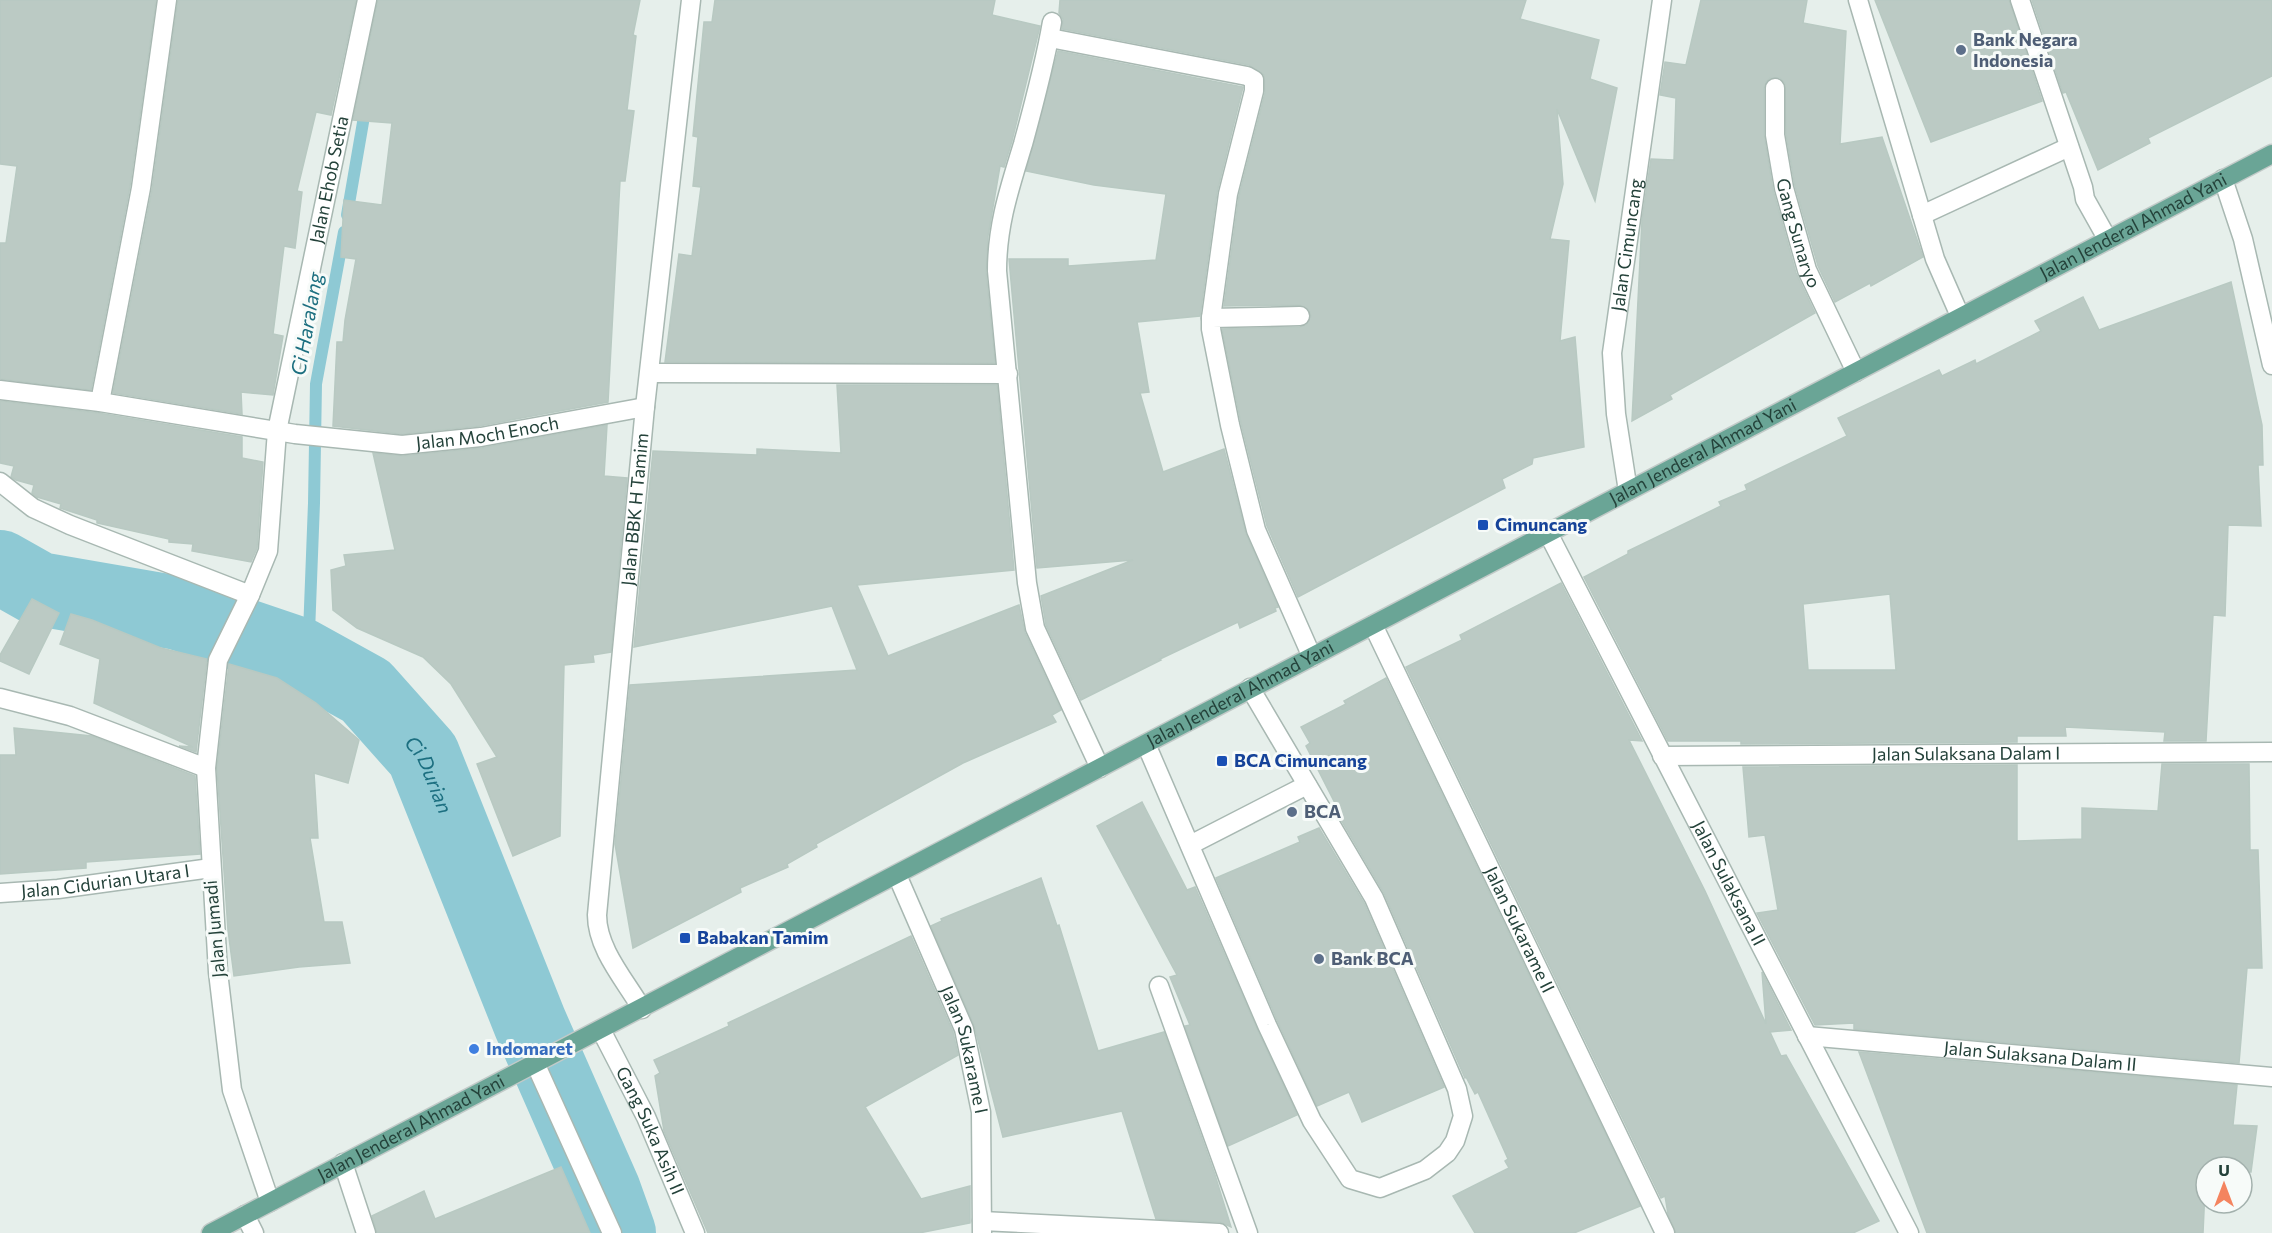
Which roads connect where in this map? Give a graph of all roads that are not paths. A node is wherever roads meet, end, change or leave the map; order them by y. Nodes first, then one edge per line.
1 (167, 0) edge
2 (367, 0) edge
3 (692, 0) edge
4 (1662, 0) edge
5 (1858, 0) edge
6 (2020, 0) edge
7 (1775, 88) dead end
8 (2069, 147) junction
9 (2272, 154) edge
10 (2223, 179) junction
11 (1922, 215) junction
12 (2108, 240) junction
13 (1300, 316) dead end
14 (1960, 316) junction
15 (1211, 318) junction
16 (2272, 365) edge
17 (1856, 372) junction
18 (650, 373) junction
19 (1008, 374) junction
20 (0, 390) edge
21 (100, 402) junction
22 (645, 406) junction
23 (286, 432) junction
24 (0, 482) edge
25 (1628, 491) junction
26 (1548, 534) junction
27 (250, 595) junction
28 (1373, 625) junction
29 (1312, 657) junction
30 (1250, 688) junction
31 (0, 698) edge
32 (1146, 744) junction
33 (2272, 752) edge
34 (1662, 756) junction
35 (206, 768) junction
36 (1100, 768) junction
37 (1307, 785) junction
38 (1190, 845) junction
39 (211, 868) junction
40 (897, 875) junction
41 (0, 893) edge
42 (1159, 986) dead end
43 (642, 1009) junction
44 (601, 1030) junction
45 (1807, 1036) junction
46 (539, 1061) junction
47 (2272, 1077) edge
48 (343, 1164) junction
49 (270, 1202) junction
50 (245, 1215) junction
51 (982, 1227) edge
52 (211, 1233) edge
53 (254, 1233) edge
54 (366, 1233) edge
55 (612, 1233) edge
56 (694, 1233) edge
57 (1219, 1233) edge
58 (1248, 1233) edge
59 (1665, 1233) edge
60 (1909, 1233) edge

1 - 21 street
2 - 23 street, Jalan Ehob Setia
3 - 18 street, Jalan BBK H Tamim
4 - 25 street, Jalan Cimuncang
5 - 11 street
6 - 8 street
7 - 17 street, Gang Sunaryo
8 - 11 street
8 - 12 street
9 - 10 main road, Jalan Jenderal Ahmad Yani
10 - 12 main road, Jalan Jenderal Ahmad Yani
10 - 16 street
11 - 14 street
12 - 14 main road, Jalan Jenderal Ahmad Yani
13 - 15 street
14 - 17 main road, Jalan Jenderal Ahmad Yani
15 - 19 street
15 - 29 street
17 - 25 main road, Jalan Jenderal Ahmad Yani
18 - 19 street
18 - 22 street, Jalan BBK H Tamim
19 - 36 street
20 - 21 street, Jalan Moch Enoch
21 - 23 street, Jalan Moch Enoch
22 - 23 street, Jalan Moch Enoch
22 - 43 street, Jalan BBK H Tamim
23 - 27 street, Jalan Ehob Setia
24 - 27 street
25 - 26 main road, Jalan Jenderal Ahmad Yani
26 - 28 main road, Jalan Jenderal Ahmad Yani
26 - 34 street, Jalan Sulaksana II
27 - 35 street, Jalan Jumadi
28 - 29 main road, Jalan Jenderal Ahmad Yani
28 - 59 street, Jalan Sukarame II
29 - 30 main road, Jalan Jenderal Ahmad Yani
30 - 32 main road, Jalan Jenderal Ahmad Yani
30 - 37 street
31 - 35 street
32 - 36 main road, Jalan Jenderal Ahmad Yani
32 - 38 street
33 - 34 street, Jalan Sulaksana Dalam I
34 - 45 street, Jalan Sulaksana II
35 - 39 street, Jalan Jumadi
36 - 40 main road, Jalan Jenderal Ahmad Yani
37 - 38 street
37 - 38 street
39 - 41 street, Jalan Cidurian Utara I
39 - 49 street, Jalan Jumadi
40 - 43 main road, Jalan Jenderal Ahmad Yani
40 - 51 street, Jalan Sukarame I
42 - 58 street
43 - 44 main road, Jalan Jenderal Ahmad Yani
44 - 46 main road, Jalan Jenderal Ahmad Yani
44 - 56 street, Gang Suka Asih II
45 - 47 street, Jalan Sulaksana Dalam II
45 - 60 street, Jalan Sulaksana II
46 - 48 main road, Jalan Jenderal Ahmad Yani
46 - 55 street
48 - 49 main road, Jalan Jenderal Ahmad Yani
48 - 54 street
49 - 50 main road, Jalan Jenderal Ahmad Yani
50 - 52 main road, Jalan Jenderal Ahmad Yani
50 - 53 street
51 - 57 street

